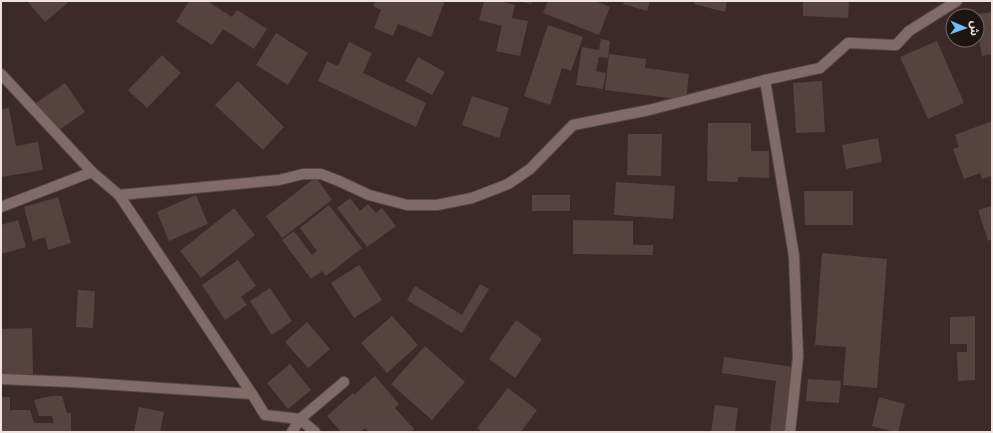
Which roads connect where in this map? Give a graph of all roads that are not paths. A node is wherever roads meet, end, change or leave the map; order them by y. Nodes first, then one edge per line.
1 (957, 1) edge
2 (1, 74) edge
3 (765, 80) junction
4 (92, 172) junction
5 (119, 195) junction
6 (1, 207) edge
7 (1, 379) edge
8 (344, 382) dead end
9 (252, 394) junction
10 (300, 419) junction
11 (292, 432) edge
12 (315, 432) edge
13 (790, 432) edge

1 - 3 street
2 - 4 street
3 - 5 street
3 - 13 street
4 - 5 street
4 - 6 street
5 - 9 street
7 - 9 street
8 - 10 street
9 - 10 street
10 - 11 street
10 - 12 street

